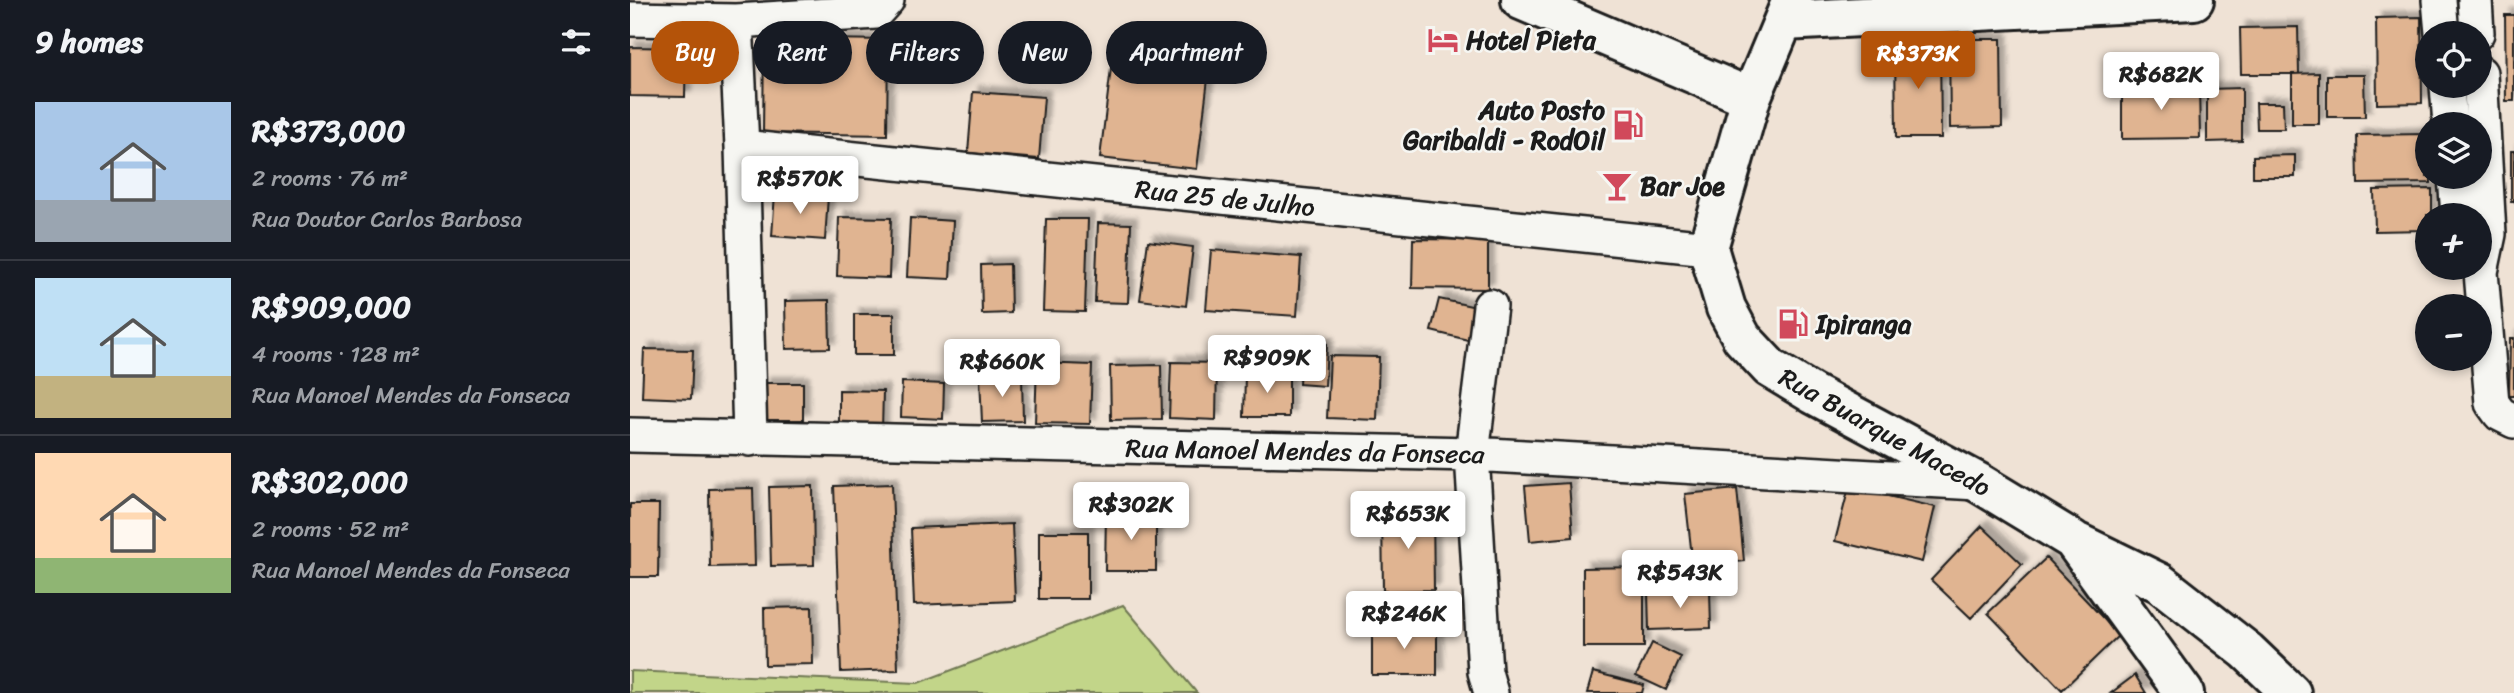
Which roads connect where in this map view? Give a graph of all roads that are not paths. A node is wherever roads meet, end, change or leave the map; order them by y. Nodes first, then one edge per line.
1 (887, 0) edge
2 (1521, 0) edge
3 (2194, 0) edge
4 (2439, 0) edge
5 (2475, 0) edge
6 (2145, 1) edge
7 (1788, 11) edge
8 (630, 19) edge
9 (736, 21) joint
10 (2441, 21) edge
11 (2476, 21) edge
12 (739, 84) edge
13 (1751, 98) junction
14 (2482, 98) edge
15 (742, 147) junction
16 (2488, 203) edge
17 (1708, 248) junction
18 (2481, 280) edge
19 (1490, 306) dead end
20 (2513, 421) edge
21 (630, 435) edge
22 (750, 439) junction
23 (1472, 454) junction
24 (1979, 483) junction
25 (2073, 540) junction
26 (1491, 693) edge
27 (2184, 693) edge
28 (2291, 693) edge

1 - 9 street
2 - 13 main road
3 - 6 main road
4 - 10 street
5 - 11 street
6 - 7 main road
7 - 13 main road
8 - 9 street
12 - 15 street
13 - 17 main road
14 - 16 street
15 - 17 street, Rua 25 de Julho
15 - 22 street
17 - 24 main road, Rua Buarque Macedo
18 - 20 street
19 - 23 street
21 - 22 street, Rua Manoel Mendes da Fonseca
22 - 23 street, Rua Manoel Mendes da Fonseca
23 - 24 street, Rua Manoel Mendes da Fonseca
23 - 26 street
24 - 25 main road, Rua Buarque Macedo
25 - 27 main road, Rua Buarque Macedo
25 - 28 main road

